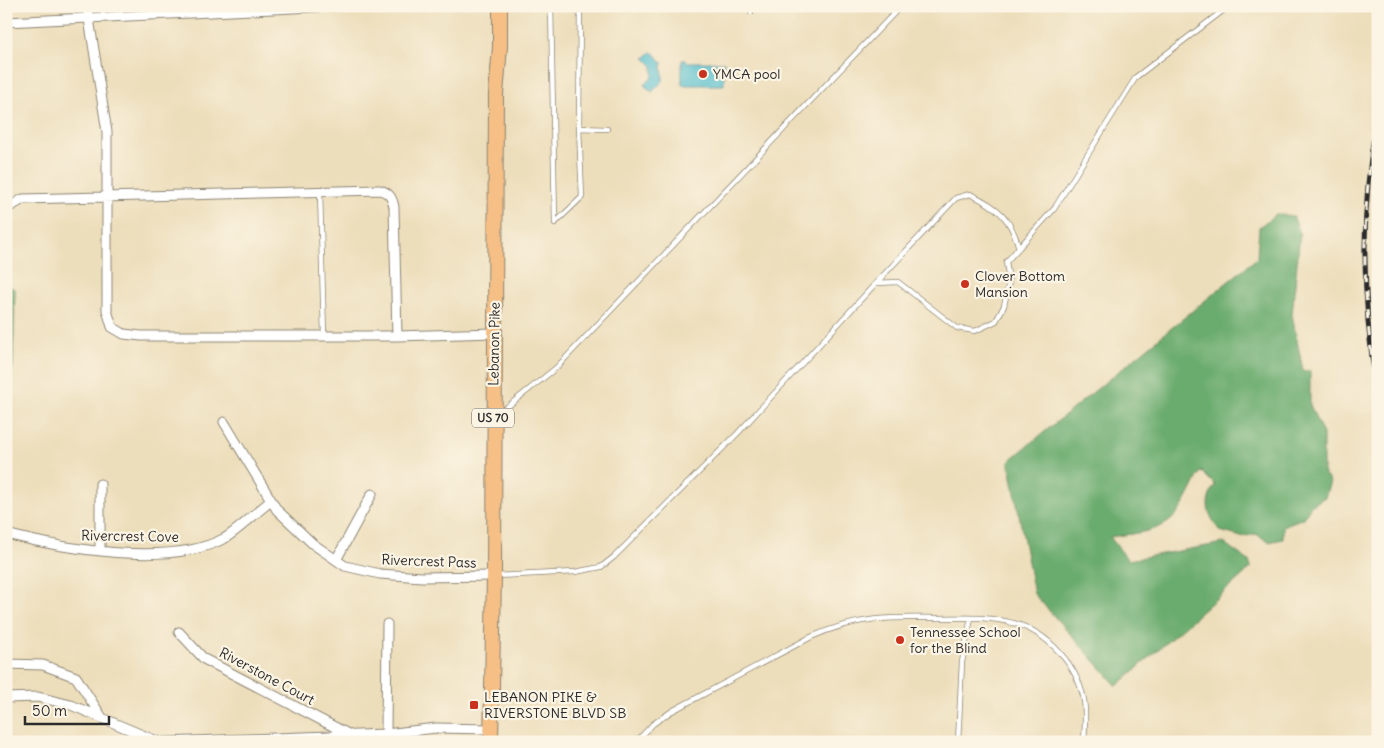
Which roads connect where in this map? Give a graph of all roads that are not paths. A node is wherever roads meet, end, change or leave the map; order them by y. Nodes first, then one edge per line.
1 (88, 6) edge
2 (333, 6) edge
3 (500, 6) edge
4 (551, 6) edge
5 (580, 6) edge
6 (751, 6) edge
7 (901, 6) edge
8 (1229, 6) edge
9 (751, 12) dead end
10 (90, 16) junction
11 (6, 22) edge
12 (579, 128) junction
13 (607, 129) dead end
14 (320, 192) junction
15 (107, 197) junction
16 (6, 209) edge
17 (1019, 248) junction
18 (876, 283) junction
19 (494, 333) junction
20 (324, 335) junction
21 (397, 336) junction
22 (493, 418) junction
23 (224, 422) dead end
24 (100, 484) dead end
25 (372, 494) dead end
26 (271, 501) junction
27 (6, 534) edge
28 (100, 551) junction
29 (336, 560) junction
30 (494, 576) junction
31 (971, 618) junction
32 (387, 624) dead end
33 (179, 632) dead end
34 (6, 664) edge
35 (6, 698) edge
36 (101, 716) junction
37 (386, 734) junction
38 (349, 735) junction
39 (491, 735) edge
40 (159, 742) edge
41 (164, 742) edge
42 (636, 742) edge
43 (958, 742) edge
44 (1084, 742) edge

1 - 10 street
2 - 10 street
3 - 19 main road, Lebanon Pike / US 70
4 - 12 lane
5 - 12 lane
6 - 9 lane
7 - 22 lane
8 - 17 lane
10 - 11 street
10 - 15 street
12 - 13 lane
14 - 15 street
14 - 20 lane
14 - 21 street
15 - 16 street
15 - 20 street
17 - 18 lane
17 - 18 lane
18 - 30 lane
19 - 21 street
19 - 22 main road, Lebanon Pike / US 70
20 - 21 street
22 - 30 main road, Lebanon Pike / US 70
23 - 26 street, Rivercrest Pass
24 - 28 street
25 - 29 street
26 - 28 street, Rivercrest Cove
26 - 29 street, Rivercrest Pass
27 - 28 street, Rivercrest Cove
29 - 30 street, Rivercrest Pass
30 - 39 main road, Lebanon Pike / US 70
31 - 42 lane
31 - 43 lane
31 - 44 lane
32 - 37 street
33 - 38 street, Riverstone Court
34 - 36 street
35 - 36 street
36 - 40 street
37 - 38 street, Riverstone Court
37 - 39 street, Riverstone Court
38 - 41 street, Riverstone Court

